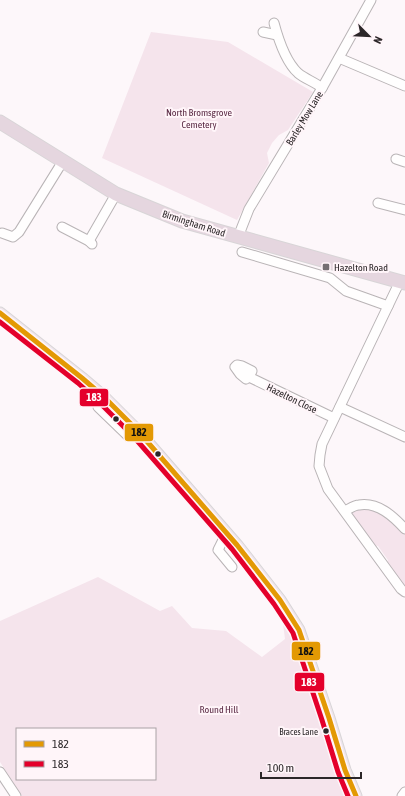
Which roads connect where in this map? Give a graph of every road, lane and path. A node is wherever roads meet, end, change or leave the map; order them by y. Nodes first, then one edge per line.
1 (371, 0) edge
2 (274, 23) dead end
3 (263, 32) dead end
4 (277, 35) junction
5 (339, 58) junction
6 (405, 86) edge
7 (322, 88) junction
8 (0, 124) edge
9 (396, 159) dead end
10 (63, 161) junction
11 (405, 162) edge
12 (116, 194) junction
13 (378, 203) dead end
14 (404, 207) edge
15 (62, 227) dead end
16 (2, 233) dead end
17 (238, 237) junction
18 (242, 252) dead end
19 (402, 282) edge
20 (388, 306) junction
21 (0, 313) edge
22 (249, 377) dead end
23 (340, 407) junction
24 (334, 418) junction
25 (405, 437) edge
26 (345, 511) junction
27 (405, 529) edge
28 (228, 536) junction
29 (232, 568) dead end
30 (405, 592) edge
31 (0, 772) edge
32 (405, 792) edge
33 (16, 796) edge
34 (356, 796) edge
35 (402, 796) edge

1 - 5 street, Barley Mow Lane
2 - 4 street
3 - 4 street
4 - 7 street
5 - 6 street
5 - 7 street, Barley Mow Lane
7 - 17 street, Barley Mow Lane
8 - 10 highway, Birmingham Road
9 - 11 street
10 - 12 highway, Birmingham Road
10 - 16 street
12 - 15 street
12 - 17 highway, Birmingham Road
13 - 14 street
17 - 19 highway, Birmingham Road
18 - 20 street
19 - 20 street
20 - 23 street
21 - 28 main road
22 - 24 street, Hazelton Close
23 - 24 street
23 - 25 street
24 - 26 street
26 - 27 street
26 - 30 street
28 - 29 street
28 - 34 main road
31 - 33 street
32 - 35 street

